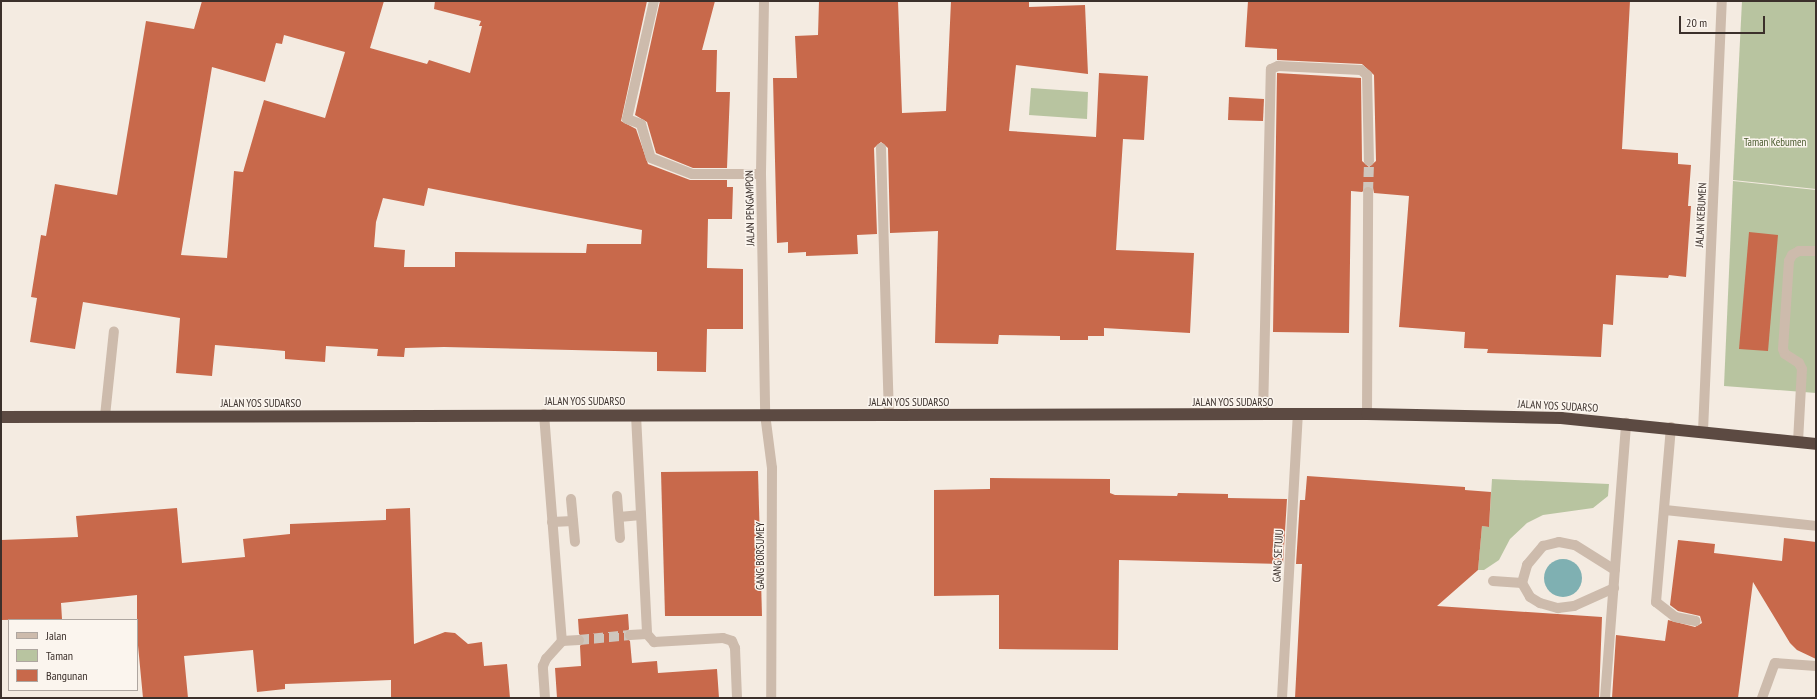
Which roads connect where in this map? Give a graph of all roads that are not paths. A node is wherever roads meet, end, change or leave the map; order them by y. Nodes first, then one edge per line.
1 (654, 1) edge
2 (764, 1) edge
3 (1722, 1) edge
4 (881, 148) dead end
5 (1369, 161) tunnel mouth
6 (761, 174) junction
7 (1368, 192) tunnel mouth
8 (1816, 251) edge
9 (114, 331) dead end
10 (544, 414) junction
11 (765, 414) junction
12 (1367, 414) junction
13 (636, 415) junction
14 (889, 415) junction
15 (1263, 415) junction
16 (1, 416) edge
17 (105, 416) junction
18 (1298, 416) junction
19 (1626, 423) junction
20 (1671, 427) junction
21 (1703, 431) junction
22 (1798, 442) junction
23 (1816, 444) edge
24 (617, 496) dead end
25 (571, 499) dead end
26 (1665, 510) junction
27 (641, 515) junction
28 (619, 517) junction
29 (573, 520) junction
30 (552, 522) junction
31 (1816, 526) edge
32 (620, 538) dead end
33 (574, 542) dead end
34 (1615, 570) junction
35 (1493, 581) dead end
36 (1522, 583) junction
37 (1614, 588) junction
38 (1696, 621) dead end
39 (647, 634) junction
40 (630, 636) tunnel mouth
41 (579, 640) tunnel mouth
42 (562, 641) junction
43 (1816, 666) edge
44 (545, 698) edge
45 (737, 698) edge
46 (772, 698) edge
47 (1282, 698) edge
48 (1605, 698) edge
49 (1762, 698) edge

1 - 6 street
2 - 6 street, JALAN PENGAMPON
3 - 21 street, JALAN KEBUMEN
4 - 14 street
5 - 15 street
6 - 11 street, JALAN PENGAMPON
7 - 12 street
8 - 22 street
9 - 17 street
10 - 13 highway, JALAN YOS SUDARSO
10 - 17 highway, JALAN YOS SUDARSO
10 - 30 street
11 - 13 highway, JALAN YOS SUDARSO
11 - 14 highway, JALAN YOS SUDARSO
11 - 46 street, GANG BORSUMEY
12 - 18 highway, JALAN YOS SUDARSO
12 - 19 highway, JALAN YOS SUDARSO
13 - 27 street
14 - 15 highway, JALAN YOS SUDARSO
15 - 18 highway, JALAN YOS SUDARSO
16 - 17 highway, JALAN YOS SUDARSO
18 - 47 street, GANG SETUJU
19 - 20 highway, JALAN YOS SUDARSO
19 - 34 street
20 - 21 highway, JALAN YOS SUDARSO
20 - 26 street
21 - 22 highway, JALAN YOS SUDARSO
22 - 23 highway, JALAN YOS SUDARSO
24 - 28 street
25 - 29 street
26 - 31 street
26 - 38 street
27 - 28 street
27 - 39 street
28 - 32 street
29 - 30 street
29 - 33 street
30 - 42 street
34 - 36 street
34 - 37 street
35 - 36 street
36 - 37 street
37 - 48 street
39 - 40 street
39 - 45 street
41 - 42 street
42 - 44 street
43 - 49 street

